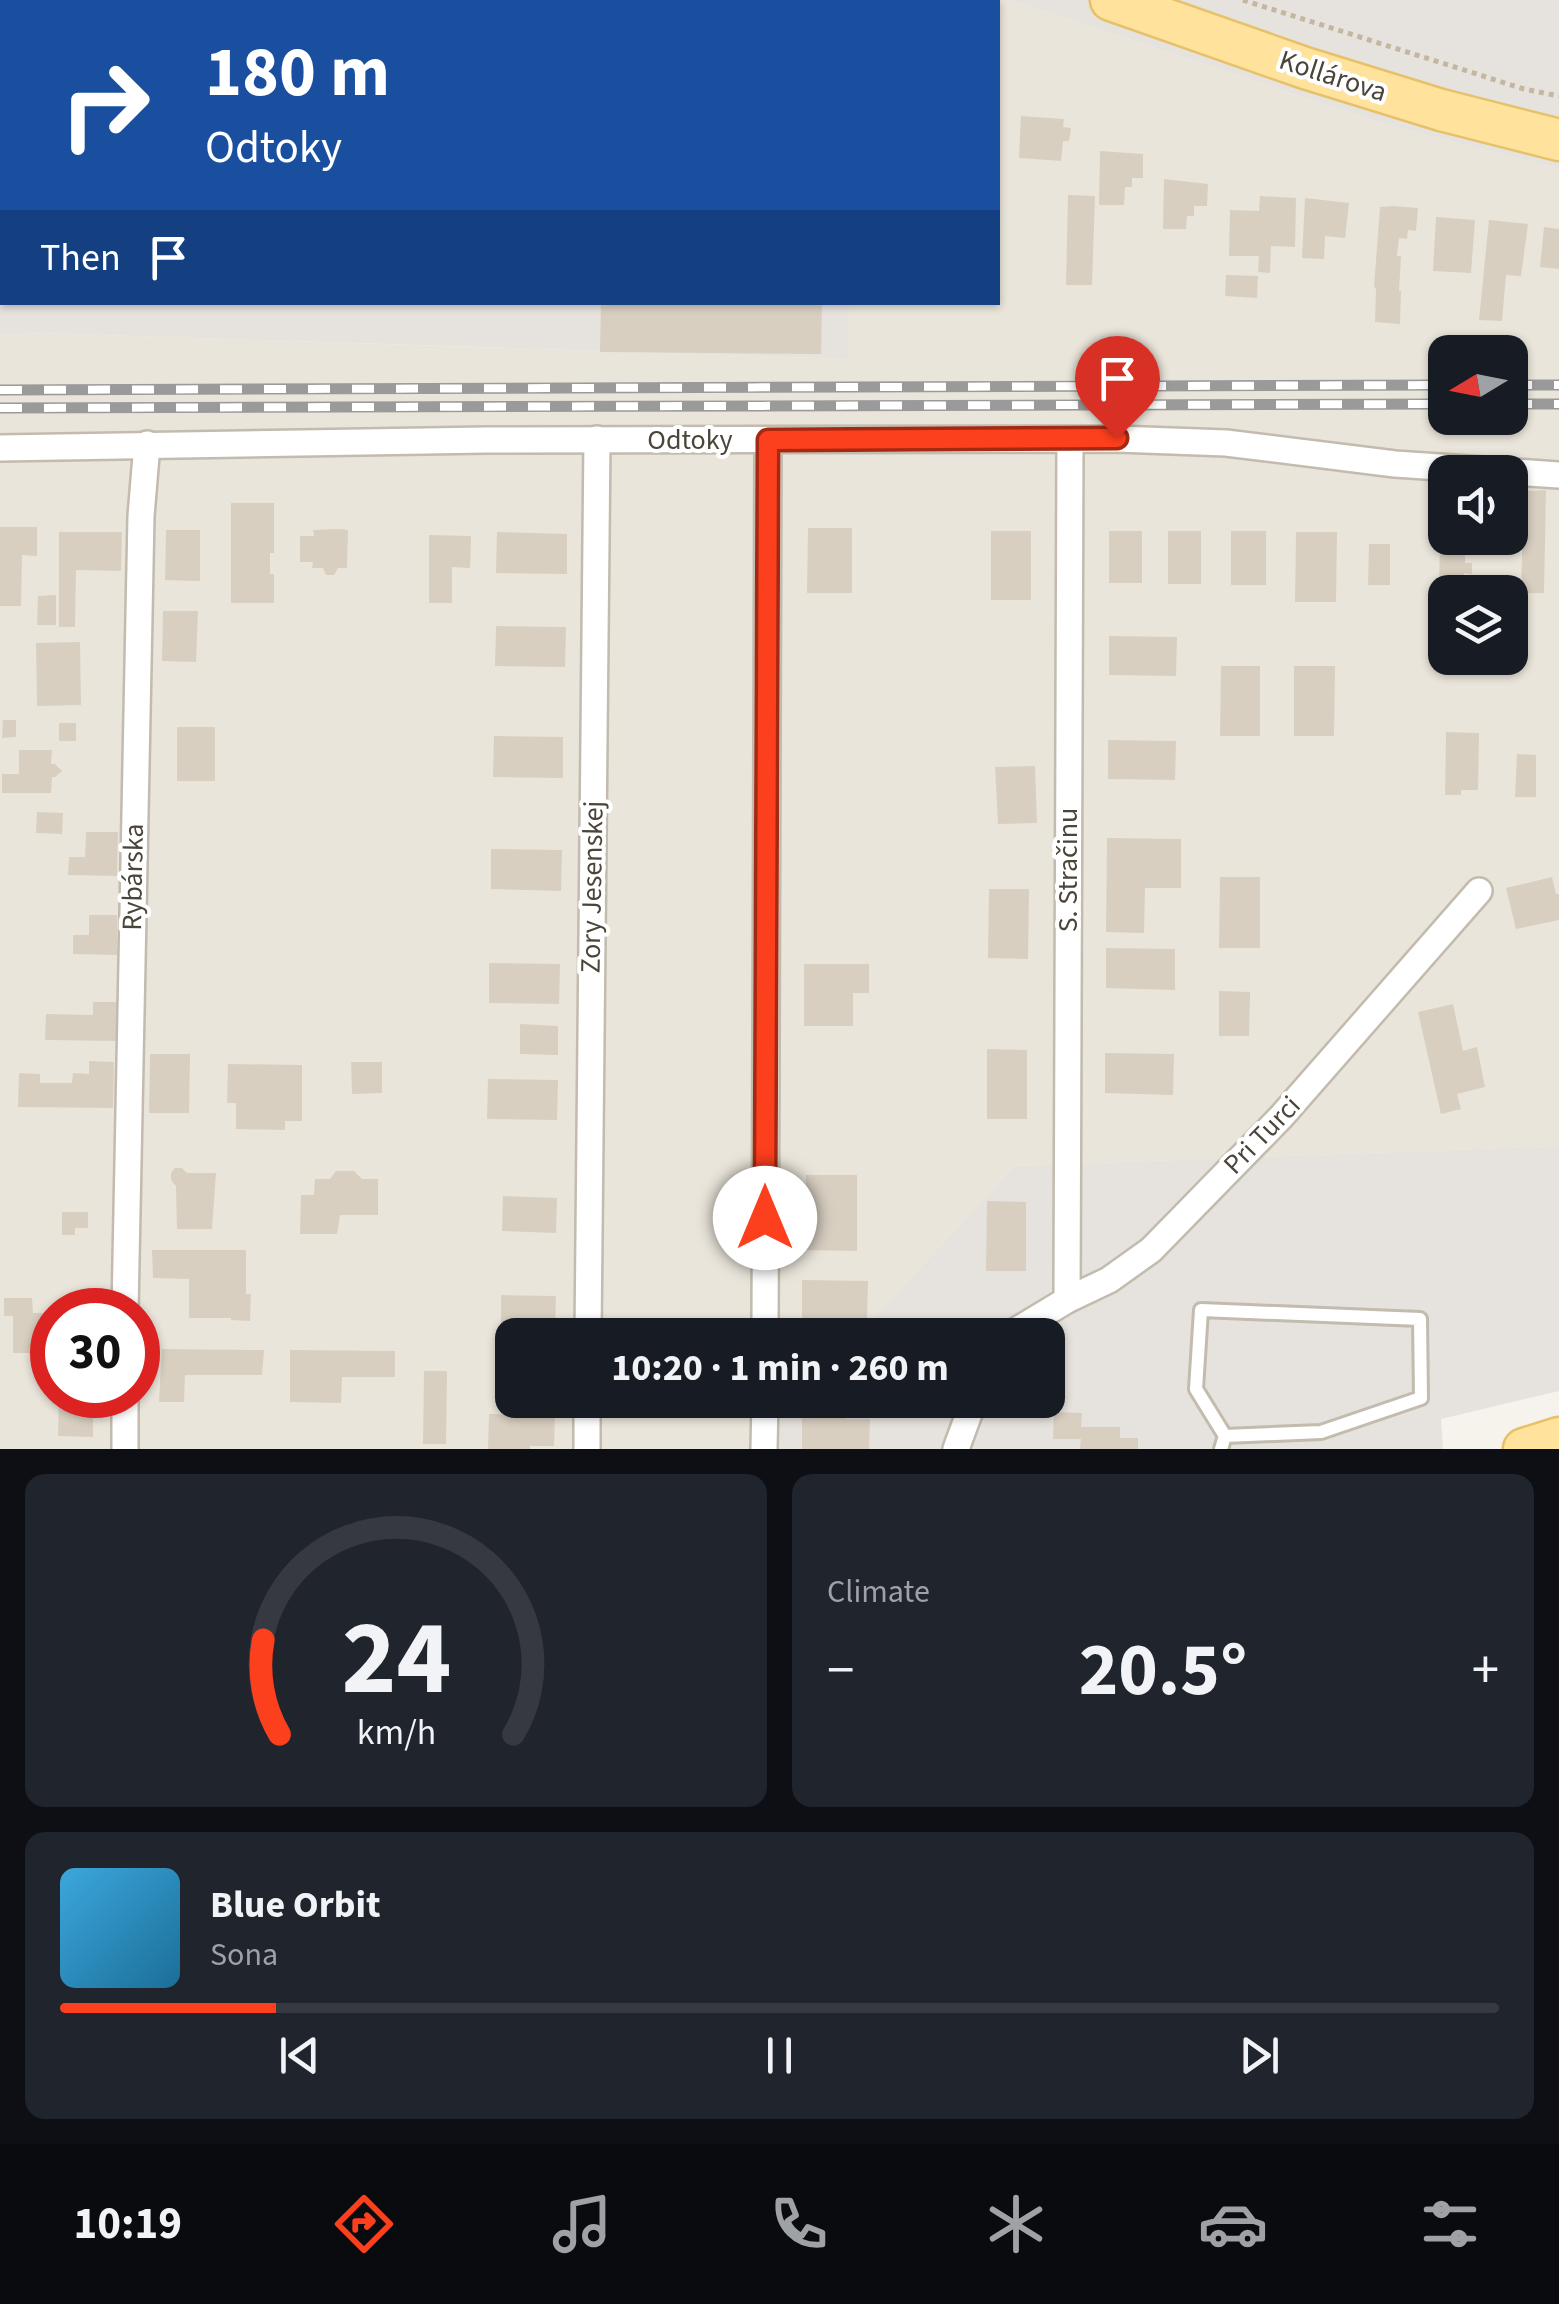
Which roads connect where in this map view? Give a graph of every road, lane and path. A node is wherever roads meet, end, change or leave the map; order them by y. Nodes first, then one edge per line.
1 (1111, 0) edge
2 (1243, 0) edge
3 (1559, 96) edge
4 (1559, 140) edge
5 (597, 440) junction
6 (768, 440) junction
7 (1070, 440) junction
8 (147, 444) junction
9 (0, 448) edge
10 (1559, 475) edge
11 (1479, 891) dead end
12 (125, 1288) edge
13 (1067, 1300) junction
14 (588, 1318) edge
15 (765, 1318) edge
16 (1037, 1318) edge
17 (125, 1418) edge
18 (587, 1418) edge
19 (765, 1418) edge
20 (967, 1418) edge
21 (1559, 1438) edge
22 (1223, 1442) edge
23 (124, 1449) edge
24 (587, 1449) edge
25 (764, 1449) edge
26 (956, 1449) edge
27 (1524, 1449) edge

1 - 4 main road, Kollárova
2 - 3 path
5 - 6 street, Odtoky
5 - 8 street, Odtoky
5 - 14 street, Zory Jesenskej
6 - 7 street, Odtoky
6 - 15 street
7 - 10 street, Odtoky
7 - 13 street, S. Stračinu
8 - 9 street, Odtoky
8 - 12 street, Rybárska
11 - 13 street, Pri Turci
13 - 16 street, Pri Turci
17 - 23 street
18 - 24 street
19 - 25 street
20 - 26 street
21 - 27 main road
22 - 22 lane

